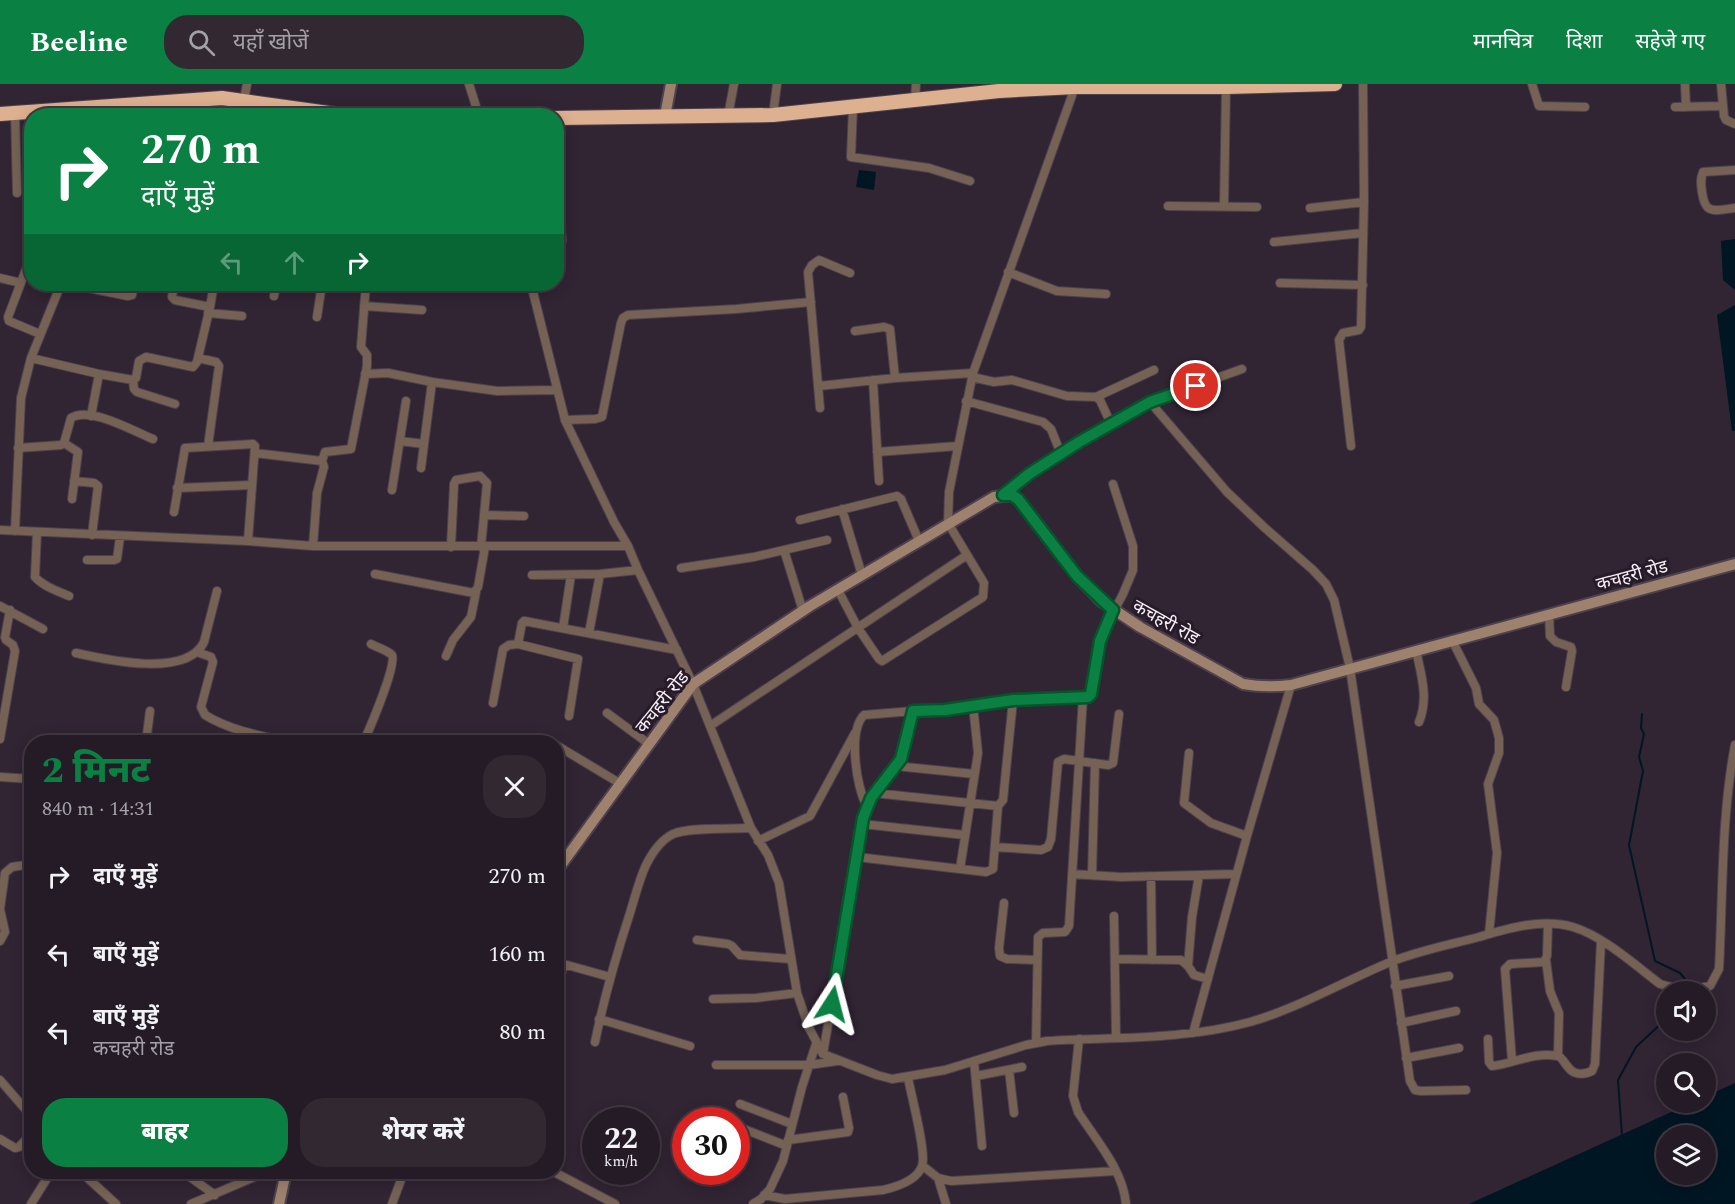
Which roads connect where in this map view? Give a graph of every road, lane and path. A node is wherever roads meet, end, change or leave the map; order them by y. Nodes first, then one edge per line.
1 (247, 84) edge
2 (469, 84) edge
3 (671, 84) edge
4 (734, 84) edge
5 (777, 84) edge
6 (916, 84) edge
7 (1335, 84) edge
8 (1363, 84) edge
9 (1532, 84) edge
10 (1685, 84) edge
11 (1721, 84) edge
12 (1176, 86) edge
13 (1075, 87) junction
14 (1226, 87) junction
15 (999, 88) edge
16 (195, 99) junction
17 (244, 100) junction
18 (915, 100) junction
19 (1723, 105) junction
20 (853, 106) junction
21 (1586, 107) dead end
22 (1675, 107) dead end
23 (1686, 107) junction
24 (128, 108) edge
25 (196, 108) edge
26 (296, 108) edge
27 (476, 108) edge
28 (15, 113) junction
29 (24, 113) edge
30 (0, 114) edge
31 (773, 115) junction
32 (664, 116) junction
33 (728, 116) junction
34 (564, 118) edge
35 (1735, 124) edge
36 (1735, 170) edge
37 (970, 181) dead end
38 (17, 193) dead end
39 (1364, 202) junction
40 (1168, 206) dead end
41 (1224, 206) junction
42 (1257, 207) dead end
43 (1310, 208) dead end
44 (1735, 208) edge
45 (1363, 233) junction
46 (1274, 242) dead end
47 (1008, 272) junction
48 (850, 273) dead end
49 (24, 275) edge
50 (0, 278) edge
51 (21, 283) junction
52 (1280, 283) dead end
53 (1363, 285) junction
54 (58, 291) edge
55 (103, 291) edge
56 (133, 291) edge
57 (173, 291) edge
58 (213, 291) edge
59 (275, 291) edge
60 (321, 291) edge
61 (365, 291) edge
62 (533, 291) edge
63 (1106, 294) dead end
64 (274, 296) dead end
65 (811, 302) junction
66 (364, 306) junction
67 (209, 310) junction
68 (422, 310) dead end
69 (242, 316) dead end
70 (317, 316) dead end
71 (855, 331) dead end
72 (40, 334) junction
73 (30, 358) junction
74 (198, 358) junction
75 (1242, 369) dead end
76 (1154, 370) dead end
77 (99, 374) junction
78 (366, 374) junction
79 (973, 375) junction
80 (895, 378) junction
81 (133, 380) junction
82 (873, 380) junction
83 (432, 382) junction
84 (819, 386) junction
85 (557, 390) junction
86 (1096, 397) junction
87 (406, 401) dead end
88 (966, 401) junction
89 (1150, 402) junction
90 (175, 404) dead end
91 (819, 408) dead end
92 (91, 416) junction
93 (565, 420) junction
94 (1112, 424) junction
95 (153, 439) dead end
96 (400, 441) junction
97 (64, 443) junction
98 (424, 444) junction
99 (208, 446) junction
100 (958, 446) junction
101 (1351, 446) dead end
102 (18, 448) junction
103 (877, 452) junction
104 (255, 453) junction
105 (1061, 454) junction
106 (322, 461) junction
107 (420, 468) dead end
108 (74, 481) junction
109 (879, 482) dead end
110 (1113, 484) dead end
111 (252, 485) junction
112 (177, 488) junction
113 (392, 490) dead end
114 (1003, 495) junction
115 (72, 499) dead end
116 (842, 509) junction
117 (174, 512) dead end
118 (484, 515) junction
119 (524, 516) dead end
120 (800, 520) dead end
121 (948, 523) junction
122 (0, 530) edge
123 (15, 531) junction
124 (37, 532) junction
125 (92, 535) junction
126 (120, 537) junction
127 (826, 540) dead end
128 (919, 540) junction
129 (248, 541) junction
130 (313, 546) junction
131 (628, 546) junction
132 (451, 547) junction
133 (483, 547) junction
134 (784, 550) junction
135 (967, 555) junction
136 (87, 560) dead end
137 (1735, 564) edge
138 (681, 568) dead end
139 (638, 570) junction
140 (375, 574) dead end
141 (600, 574) junction
142 (532, 575) dead end
143 (571, 575) junction
144 (862, 575) junction
145 (838, 590) junction
146 (217, 591) dead end
147 (476, 592) junction
148 (69, 596) dead end
149 (0, 606) edge
150 (10, 610) junction
151 (1113, 610) junction
152 (803, 611) junction
153 (1550, 614) junction
154 (563, 628) junction
155 (858, 628) junction
156 (43, 629) dead end
157 (589, 633) junction
158 (1452, 640) junction
159 (371, 644) dead end
160 (518, 644) junction
161 (677, 650) junction
162 (1416, 650) junction
163 (197, 652) junction
164 (76, 654) dead end
165 (446, 656) dead end
166 (1350, 668) junction
167 (693, 684) junction
168 (1292, 685) junction
169 (1566, 687) dead end
170 (1083, 697) junction
171 (1013, 700) junction
172 (493, 703) dead end
173 (973, 705) junction
174 (150, 711) dead end
175 (913, 711) junction
176 (607, 713) dead end
177 (1119, 714) dead end
178 (569, 716) dead end
179 (1419, 722) dead end
180 (710, 726) junction
181 (857, 730) junction
182 (147, 735) edge
183 (260, 735) edge
184 (366, 735) edge
185 (0, 739) edge
186 (650, 744) junction
187 (1735, 745) edge
188 (564, 749) edge
189 (1189, 753) dead end
190 (1078, 761) junction
191 (1095, 763) junction
192 (896, 766) junction
193 (974, 774) junction
194 (0, 777) edge
195 (24, 778) edge
196 (621, 784) junction
197 (874, 793) junction
198 (969, 804) junction
199 (867, 806) junction
200 (998, 806) junction
201 (862, 824) junction
202 (751, 828) junction
203 (965, 835) junction
204 (1246, 836) junction
205 (758, 841) junction
206 (995, 847) junction
207 (857, 857) junction
208 (564, 861) edge
209 (24, 865) edge
210 (960, 869) junction
211 (3, 872) edge
212 (1072, 874) junction
213 (1236, 874) junction
214 (1199, 875) junction
215 (1092, 876) junction
216 (1151, 877) junction
217 (1004, 903) dead end
218 (1114, 916) dead end
219 (1548, 924) junction
220 (1490, 934) junction
221 (697, 940) dead end
222 (0, 941) edge
223 (1601, 941) junction
224 (790, 959) junction
225 (1115, 959) junction
226 (1037, 960) junction
227 (1152, 960) junction
228 (1546, 960) junction
229 (1392, 962) junction
230 (564, 966) edge
231 (1188, 966) junction
232 (1449, 976) dead end
233 (610, 977) junction
234 (1208, 979) junction
235 (1395, 986) junction
236 (797, 993) junction
237 (713, 999) dead end
238 (1456, 1011) dead end
239 (600, 1019) junction
240 (1401, 1023) junction
241 (1193, 1034) junction
242 (1116, 1037) junction
243 (1079, 1039) junction
244 (1488, 1039) dead end
245 (595, 1042) dead end
246 (1035, 1043) junction
247 (816, 1044) junction
248 (690, 1046) dead end
249 (1459, 1048) dead end
250 (823, 1054) junction
251 (1558, 1056) junction
252 (1406, 1058) junction
253 (837, 1061) junction
254 (974, 1061) junction
255 (1512, 1061) junction
256 (716, 1065) dead end
257 (809, 1065) junction
258 (1022, 1067) dead end
259 (1009, 1070) junction
260 (976, 1076) junction
261 (908, 1078) junction
262 (0, 1080) edge
263 (1466, 1090) dead end
264 (843, 1097) dead end
265 (740, 1104) dead end
266 (24, 1108) edge
267 (1014, 1113) dead end
268 (792, 1124) junction
269 (750, 1131) edge
270 (0, 1139) edge
271 (24, 1142) edge
272 (787, 1143) junction
273 (982, 1146) dead end
274 (923, 1166) junction
275 (1116, 1172) junction
276 (564, 1177) edge
277 (938, 1178) junction
278 (47, 1179) edge
279 (89, 1179) edge
280 (193, 1179) edge
281 (250, 1179) edge
282 (284, 1179) edge
283 (401, 1179) edge
284 (215, 1195) junction
285 (764, 1196) junction
286 (777, 1201) edge
287 (755, 1203) edge
288 (31, 1204) edge
289 (116, 1204) edge
290 (191, 1204) edge
291 (279, 1204) edge
292 (392, 1204) edge
293 (615, 1204) edge
294 (946, 1204) edge
295 (1126, 1204) edge

1 - 17 street
2 - 27 street
3 - 32 main road
4 - 33 street
5 - 31 street
6 - 18 street
7 - 14 highway
8 - 39 street
9 - 21 street
10 - 23 street
11 - 19 street
12 - 13 highway
12 - 14 highway
13 - 15 highway
13 - 47 street
14 - 41 street
15 - 18 highway
16 - 17 highway
16 - 24 highway
16 - 25 street
17 - 26 highway
18 - 20 highway
19 - 23 street
19 - 35 street
20 - 31 highway
20 - 37 street
22 - 23 street
28 - 29 highway
28 - 30 highway
28 - 38 street
31 - 33 highway
32 - 33 highway
32 - 34 highway
36 - 44 street
39 - 43 street
39 - 45 street
40 - 41 street
41 - 42 street
45 - 46 street
45 - 53 street
47 - 63 street
47 - 79 street
48 - 65 street
49 - 51 street
50 - 51 street
51 - 72 street
52 - 53 street
53 - 101 street
54 - 72 street
55 - 56 street
57 - 67 street
58 - 67 street
59 - 64 street
60 - 70 street
61 - 66 street
62 - 85 street
65 - 84 street
65 - 93 street
66 - 68 street
66 - 78 street
67 - 69 street
67 - 74 street
71 - 80 street
72 - 73 street
73 - 77 street
73 - 102 street
74 - 81 street
74 - 99 street
75 - 89 street
76 - 86 street
77 - 81 street
77 - 92 street
78 - 83 street
78 - 106 street
79 - 80 street
79 - 86 street
79 - 88 street
80 - 82 street
81 - 90 street
82 - 84 street
82 - 103 street
83 - 85 street
83 - 98 street
84 - 91 street
85 - 93 street
86 - 94 street
87 - 96 street
88 - 100 street
88 - 105 street
89 - 94 street
89 - 166 street
92 - 95 street
92 - 97 street
93 - 131 street
94 - 105 street
96 - 98 street
96 - 113 street
97 - 102 street
97 - 108 street
98 - 107 street
99 - 104 street
99 - 112 street
100 - 103 street
100 - 121 street
102 - 123 street
103 - 109 street
104 - 106 street
104 - 111 street
105 - 114 street
106 - 130 street
108 - 115 street
108 - 125 street
110 - 151 street
111 - 112 street
111 - 129 street
112 - 117 street
114 - 121 main road, कचहरी रोड
114 - 151 main road, कचहरी रोड
116 - 120 street
116 - 128 street
116 - 144 street
118 - 119 street
118 - 132 street
118 - 133 street
121 - 128 main road, कचहरी रोड
121 - 135 street
122 - 123 street
123 - 124 street
124 - 125 street
124 - 148 street
125 - 126 street
126 - 129 street
126 - 136 street
127 - 134 street
128 - 144 main road, कचहरी रोड
129 - 130 street
130 - 132 street
131 - 133 street
131 - 139 street
132 - 133 street
133 - 147 street
134 - 138 street
134 - 152 street
135 - 155 street
135 - 155 street
137 - 153 main road, कचहरी रोड
139 - 141 street
139 - 161 street
140 - 147 street
141 - 143 street
141 - 157 street
142 - 143 street
143 - 154 street
144 - 145 main road, कचहरी रोड
145 - 152 main road, कचहरी रोड
145 - 155 street
146 - 163 street
147 - 165 street
149 - 150 street
150 - 156 street
150 - 185 street
151 - 168 main road, कचहरी रोड
151 - 170 street
152 - 167 main road, कचहरी रोड
153 - 158 main road, कचहरी रोड
153 - 169 street
154 - 157 street
154 - 160 street
155 - 180 street
157 - 161 street
158 - 162 main road, कचहरी रोड
158 - 220 street
159 - 184 street
160 - 172 street
160 - 178 street
161 - 167 street
162 - 166 main road, कचहरी रोड
162 - 179 street
163 - 164 street
163 - 183 street
166 - 168 main road, कचहरी रोड
166 - 229 street
167 - 180 street
167 - 186 main road, कचहरी रोड
168 - 204 street
170 - 171 street
170 - 190 street
171 - 173 street
171 - 200 street
173 - 175 street
173 - 193 street
174 - 182 street
175 - 181 street
175 - 192 street
176 - 186 street
177 - 191 street
180 - 202 street
181 - 199 street
181 - 205 street
186 - 196 main road, कचहरी रोड
187 - 223 street
188 - 196 street
189 - 204 street
190 - 191 street
190 - 206 street
190 - 212 street
191 - 215 street
192 - 193 street
192 - 197 street
193 - 198 street
194 - 195 street
196 - 208 main road, कचहरी रोड
197 - 198 street
197 - 199 street
198 - 200 street
198 - 203 street
199 - 201 street
200 - 206 street
201 - 203 street
201 - 207 street
202 - 205 street
202 - 233 street
203 - 210 street
204 - 213 street
205 - 224 street
206 - 210 street
207 - 210 street
207 - 250 street
209 - 211 street
211 - 222 street
212 - 215 street
212 - 226 street
213 - 214 street
213 - 234 street
214 - 216 street
214 - 231 street
215 - 216 street
216 - 227 street
217 - 226 street
218 - 225 street
219 - 220 street
219 - 223 street
219 - 228 street
220 - 229 street
221 - 224 street
223 - 251 street
224 - 236 street
225 - 227 street
225 - 242 street
226 - 246 street
227 - 231 street
228 - 251 street
228 - 255 street
229 - 235 street
229 - 241 street
230 - 233 street
231 - 234 street
232 - 235 street
233 - 239 street
234 - 241 street
235 - 240 street
236 - 237 street
236 - 247 street
238 - 240 street
239 - 245 street
239 - 248 street
240 - 252 street
241 - 242 street
242 - 243 street
243 - 246 street
243 - 275 street
244 - 255 street
246 - 254 street
247 - 250 street
247 - 257 street
249 - 252 street
250 - 253 street
251 - 255 street
252 - 263 street
253 - 257 street
253 - 261 street
254 - 260 street
254 - 261 street
256 - 257 street
257 - 268 street
258 - 259 street
259 - 260 street
259 - 267 street
260 - 273 street
261 - 274 street
262 - 266 street
264 - 272 street
265 - 268 street
268 - 272 street
269 - 272 street
270 - 271 street
272 - 285 street
274 - 277 street
274 - 286 street
275 - 277 street
275 - 295 street
276 - 293 street
277 - 294 street
278 - 288 street
279 - 289 street
280 - 284 street
281 - 284 street
282 - 291 main road
283 - 292 street
284 - 290 street
285 - 286 street
285 - 287 street

